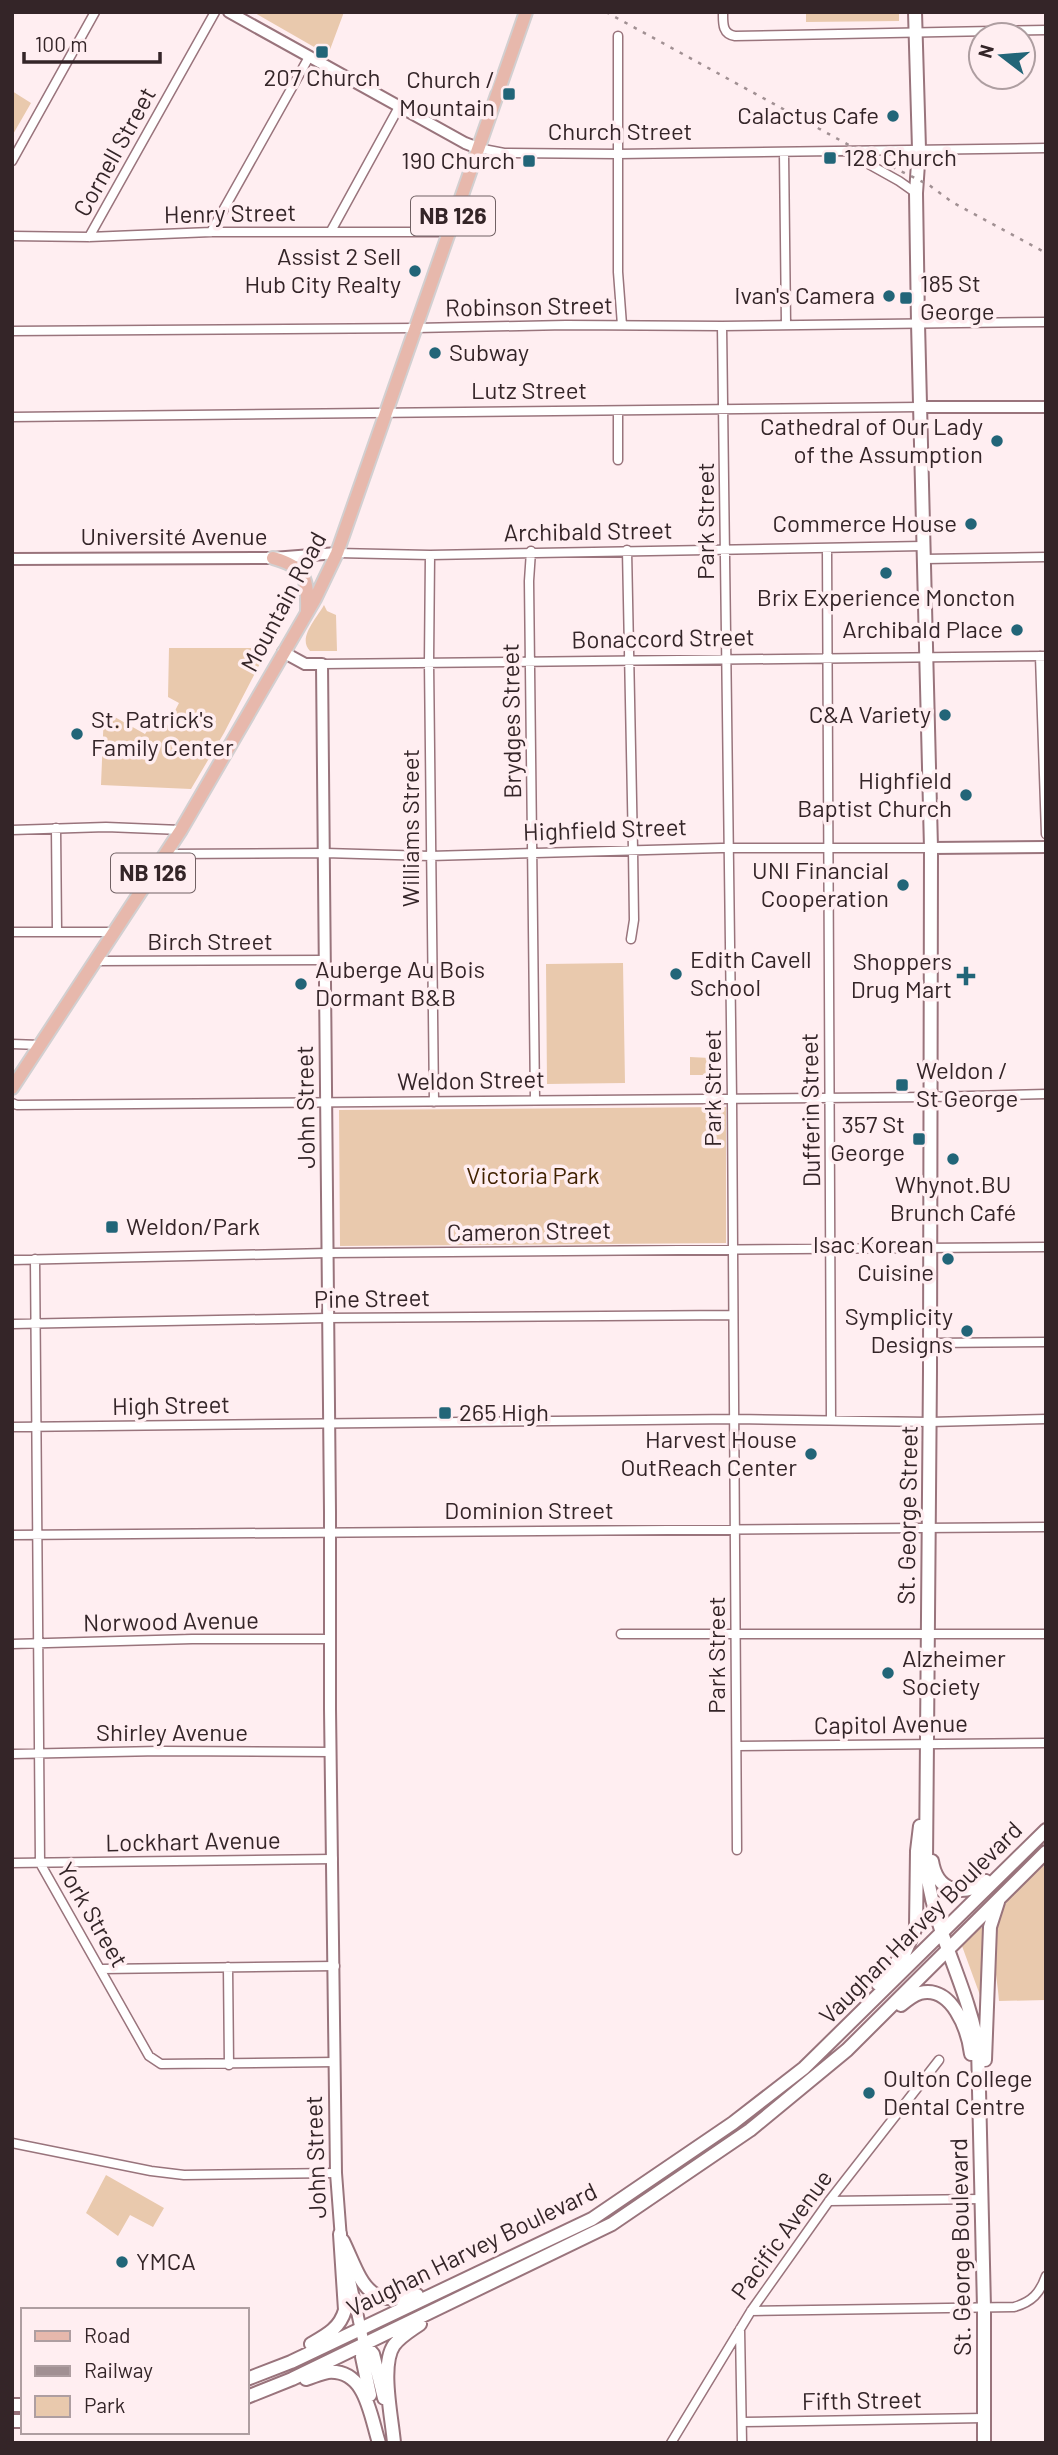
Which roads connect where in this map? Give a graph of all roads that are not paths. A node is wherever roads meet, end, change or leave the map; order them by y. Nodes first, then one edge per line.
1 (95, 12) edge
2 (215, 12) edge
3 (229, 12) edge
4 (723, 12) edge
5 (915, 12) edge
6 (525, 16) edge
7 (1046, 30) edge
8 (916, 33) junction
9 (618, 36) dead end
10 (309, 57) junction
11 (399, 107) junction
12 (478, 148) junction
13 (1046, 148) edge
14 (919, 149) junction
15 (844, 151) junction
16 (784, 153) junction
17 (617, 154) junction
18 (12, 161) edge
19 (916, 193) junction
20 (211, 232) junction
21 (331, 232) junction
22 (448, 232) junction
23 (12, 236) edge
24 (89, 237) junction
25 (1046, 322) edge
26 (918, 323) junction
27 (786, 324) junction
28 (622, 325) junction
29 (722, 326) junction
30 (416, 328) junction
31 (12, 331) edge
32 (920, 407) junction
33 (1046, 407) edge
34 (724, 410) junction
35 (618, 412) junction
36 (386, 414) junction
37 (12, 417) edge
38 (618, 460) dead end
39 (827, 548) junction
40 (627, 550) junction
41 (726, 550) junction
42 (531, 551) junction
43 (337, 552) junction
44 (923, 552) junction
45 (430, 555) junction
46 (1046, 556) edge
47 (273, 558) junction
48 (12, 559) edge
49 (306, 613) junction
50 (283, 652) junction
51 (1043, 656) edge
52 (926, 657) junction
53 (629, 660) junction
54 (727, 660) junction
55 (830, 660) junction
56 (531, 661) junction
57 (429, 662) junction
58 (322, 664) junction
59 (56, 828) junction
60 (12, 830) edge
61 (181, 830) junction
62 (1046, 834) edge
63 (729, 847) junction
64 (1046, 847) edge
65 (830, 848) junction
66 (931, 848) junction
67 (633, 850) junction
68 (325, 853) junction
69 (533, 853) junction
70 (165, 854) junction
71 (430, 856) junction
72 (57, 931) junction
73 (12, 932) edge
74 (115, 932) junction
75 (631, 939) dead end
76 (325, 960) junction
77 (96, 961) junction
78 (12, 1044) edge
79 (40, 1045) junction
80 (12, 1088) edge
81 (1046, 1094) edge
82 (831, 1097) junction
83 (931, 1097) junction
84 (732, 1099) junction
85 (535, 1100) junction
86 (12, 1102) edge
87 (327, 1102) junction
88 (435, 1102) junction
89 (1046, 1247) edge
90 (831, 1248) junction
91 (930, 1248) junction
92 (733, 1251) junction
93 (328, 1253) junction
94 (35, 1259) junction
95 (12, 1260) edge
96 (732, 1315) junction
97 (327, 1318) junction
98 (12, 1324) edge
99 (35, 1324) junction
100 (1046, 1342) edge
101 (930, 1343) junction
102 (735, 1419) junction
103 (831, 1419) junction
104 (1046, 1419) edge
105 (930, 1422) junction
106 (329, 1424) junction
107 (12, 1427) edge
108 (37, 1427) junction
109 (1046, 1527) edge
110 (736, 1528) junction
111 (929, 1529) junction
112 (330, 1532) junction
113 (12, 1535) edge
114 (37, 1535) junction
115 (621, 1634) dead end
116 (736, 1634) junction
117 (1046, 1634) edge
118 (928, 1635) junction
119 (330, 1639) junction
120 (12, 1644) edge
121 (38, 1644) junction
122 (926, 1743) junction
123 (1046, 1743) edge
124 (737, 1746) junction
125 (331, 1752) junction
126 (12, 1754) edge
127 (39, 1754) junction
128 (926, 1798) junction
129 (1046, 1830) edge
130 (737, 1850) dead end
131 (1046, 1852) edge
132 (1018, 1856) junction
133 (333, 1859) junction
134 (12, 1863) edge
135 (40, 1863) junction
136 (1003, 1893) junction
137 (943, 1931) junction
138 (948, 1948) junction
139 (335, 1966) junction
140 (228, 1967) junction
141 (101, 1969) junction
142 (875, 2023) junction
143 (817, 2055) junction
144 (939, 2060) dead end
145 (335, 2062) junction
146 (229, 2065) junction
147 (980, 2138) junction
148 (12, 2143) edge
149 (336, 2173) junction
150 (982, 2199) junction
151 (829, 2201) junction
152 (340, 2234) junction
153 (1046, 2276) edge
154 (452, 2286) junction
155 (457, 2299) junction
156 (984, 2308) junction
157 (751, 2311) junction
158 (361, 2329) junction
159 (740, 2329) junction
160 (364, 2344) junction
161 (249, 2377) edge
162 (253, 2395) edge
163 (984, 2418) junction
164 (742, 2422) junction
165 (379, 2443) edge
166 (394, 2443) edge
167 (671, 2443) edge
168 (742, 2443) edge
169 (984, 2443) edge

1 - 18 street
2 - 24 street, Cornell Street
3 - 10 street, Church Street
4 - 8 street
5 - 8 main road, St. George Street
6 - 12 main road, Mountain Road / NB 126
7 - 8 street
8 - 14 main road, St. George Street
9 - 17 street
10 - 11 street, Church Street
10 - 20 street
11 - 12 street, Church Street
11 - 21 street
12 - 17 street, Church Street
12 - 22 main road, Mountain Road / NB 126
13 - 14 street, Church Street
14 - 15 street, Church Street
14 - 19 main road, St. George Street
15 - 16 street, Church Street
15 - 19 street
16 - 17 street, Church Street
16 - 27 street
17 - 28 street
19 - 26 main road, St. George Street
20 - 21 street, Henry Street
20 - 24 street, Henry Street
21 - 22 street, Henry Street
22 - 30 main road, Mountain Road / NB 126
23 - 24 street, Henry Street
25 - 26 street, Robinson Street
26 - 27 street, Robinson Street
26 - 32 main road, St. George Street
27 - 29 street, Robinson Street
28 - 29 street, Robinson Street
28 - 30 street, Robinson Street
29 - 34 street, Park Street
30 - 31 street, Robinson Street
30 - 36 main road, Mountain Road / NB 126
32 - 33 street, Lutz Street
32 - 34 street, Lutz Street
32 - 44 main road, St. George Street
34 - 35 street, Lutz Street
34 - 41 street, Park Street
35 - 36 street, Lutz Street
35 - 38 street
36 - 37 street, Lutz Street
36 - 43 main road, Mountain Road / NB 126
39 - 41 street, Archibald Street
39 - 44 street, Archibald Street
39 - 55 street, Dufferin Street
40 - 41 street, Archibald Street
40 - 42 street, Archibald Street
40 - 53 street
41 - 54 street, Park Street
42 - 45 street, Archibald Street
42 - 56 street, Brydges Street
43 - 45 street, Archibald Street
43 - 47 street, Université Avenue
43 - 49 main road, Mountain Road / NB 126
44 - 46 street, Archibald Street
44 - 52 main road, St. George Street
45 - 57 street, Williams Street
47 - 48 street, Université Avenue
47 - 49 main road
49 - 50 main road, Mountain Road / NB 126
50 - 58 street, Bonaccord Street
50 - 61 main road, Mountain Road / NB 126
51 - 52 street, Bonaccord Street
51 - 62 street
52 - 55 street, Bonaccord Street
52 - 66 main road, St. George Street
53 - 54 street, Bonaccord Street
53 - 56 street, Bonaccord Street
53 - 67 street
54 - 55 street, Bonaccord Street
54 - 63 street, Park Street
55 - 65 street, Dufferin Street
56 - 57 street, Bonaccord Street
56 - 69 street, Brydges Street
57 - 58 street, Bonaccord Street
57 - 71 street, Williams Street
58 - 68 street, John Street
59 - 60 street
59 - 61 street
59 - 72 street
61 - 70 main road, Mountain Road / NB 126
63 - 65 street, Highfield Street
63 - 67 street, Highfield Street
63 - 84 street, Park Street
64 - 66 street, Highfield Street
65 - 66 street, Highfield Street
65 - 82 street, Dufferin Street
66 - 83 main road, St. George Street
67 - 69 street, Highfield Street
67 - 75 street
68 - 70 street, Highfield Street
68 - 71 street, Highfield Street
68 - 76 street, John Street
69 - 71 street, Highfield Street
69 - 85 street, Brydges Street
70 - 74 main road, Mountain Road / NB 126
71 - 88 street, Williams Street
72 - 73 street
72 - 74 street
74 - 77 main road, Mountain Road / NB 126
76 - 77 street, Birch Street
76 - 87 street, John Street
77 - 79 main road, Mountain Road / NB 126
78 - 79 street
79 - 80 main road, Mountain Road / NB 126
81 - 83 street, Weldon Street
82 - 83 street, Weldon Street
82 - 84 street, Weldon Street
82 - 90 street, Dufferin Street
83 - 91 main road, St. George Street
84 - 85 street, Weldon Street
84 - 92 street, Park Street
85 - 88 street, Weldon Street
86 - 87 street, Weldon Street
87 - 88 street, Weldon Street
87 - 93 street, John Street
89 - 91 street, Cameron Street
90 - 91 street, Cameron Street
90 - 92 street, Cameron Street
90 - 103 street, Dufferin Street
91 - 101 main road, St. George Street
92 - 93 street, Cameron Street
92 - 96 street, Park Street
93 - 94 street, Cameron Street
93 - 97 street, John Street
94 - 95 street, Cameron Street
94 - 99 street, York Street
96 - 97 street, Pine Street
96 - 102 street, Park Street
97 - 99 street, Pine Street
97 - 106 street, John Street
98 - 99 street, Pine Street
99 - 108 street, York Street
100 - 101 street
101 - 105 main road, St. George Street
102 - 103 street, High Street
102 - 106 street, High Street
102 - 110 street, Park Street
103 - 105 street, High Street
104 - 105 street, High Street
105 - 111 main road, St. George Street
106 - 108 street, High Street
106 - 112 street, John Street
107 - 108 street, High Street
108 - 114 street, York Street
109 - 111 street, Dominion Street
110 - 111 street, Dominion Street
110 - 112 street, Dominion Street
110 - 116 street, Park Street
111 - 118 main road, St. George Street
112 - 114 street, Dominion Street
112 - 119 street, John Street
113 - 114 street, Dominion Street
114 - 121 street, York Street
115 - 116 street
116 - 118 street
116 - 124 street, Park Street
117 - 118 street
118 - 122 main road, St. George Street
119 - 121 street, Norwood Avenue
119 - 125 street, John Street
120 - 121 street, Norwood Avenue
121 - 127 street, York Street
122 - 123 street, Capitol Avenue
122 - 124 street, Capitol Avenue
122 - 128 main road, St. George Street
124 - 130 street, Park Street
125 - 127 street, Shirley Avenue
125 - 133 street, John Street
126 - 127 street, Shirley Avenue
127 - 135 street, York Street
128 - 132 main road
128 - 137 main road, St. George Street
128 - 143 main road
129 - 132 main road, Vaughan Harvey Boulevard
131 - 136 main road, Vaughan Harvey Boulevard
132 - 137 main road, Vaughan Harvey Boulevard
133 - 135 street, Lockhart Avenue
133 - 139 street, John Street
134 - 135 street, Lockhart Avenue
135 - 141 street, York Street
136 - 138 main road, Vaughan Harvey Boulevard
136 - 147 main road
137 - 138 main road, St. George Boulevard
137 - 143 main road, Vaughan Harvey Boulevard
138 - 142 main road, Vaughan Harvey Boulevard
138 - 147 main road, St. George Boulevard
139 - 140 street
139 - 145 street, John Street
140 - 141 street
140 - 146 street
141 - 146 street, York Street
142 - 147 main road
142 - 155 main road, Vaughan Harvey Boulevard
143 - 154 main road, Vaughan Harvey Boulevard
144 - 151 street, Pacific Avenue
145 - 146 street, York Street
145 - 149 street, John Street
147 - 150 main road, St. George Boulevard
148 - 149 street
149 - 152 street, John Street
150 - 151 street
150 - 156 main road, St. George Boulevard
151 - 157 street, Pacific Avenue
152 - 154 main road
152 - 158 street, John Street
152 - 161 main road
153 - 156 street
154 - 158 main road, Vaughan Harvey Boulevard
155 - 160 main road, Vaughan Harvey Boulevard
155 - 166 main road
156 - 157 street
156 - 163 main road, St. George Boulevard
157 - 159 street, Pacific Avenue
158 - 160 street, John Street
158 - 161 main road, Vaughan Harvey Boulevard
159 - 164 street
159 - 167 street, Pacific Avenue
160 - 162 main road, Vaughan Harvey Boulevard
160 - 165 main road
160 - 166 main road
162 - 165 main road
163 - 164 street, Fifth Street
163 - 169 main road, St. George Boulevard
164 - 168 street

